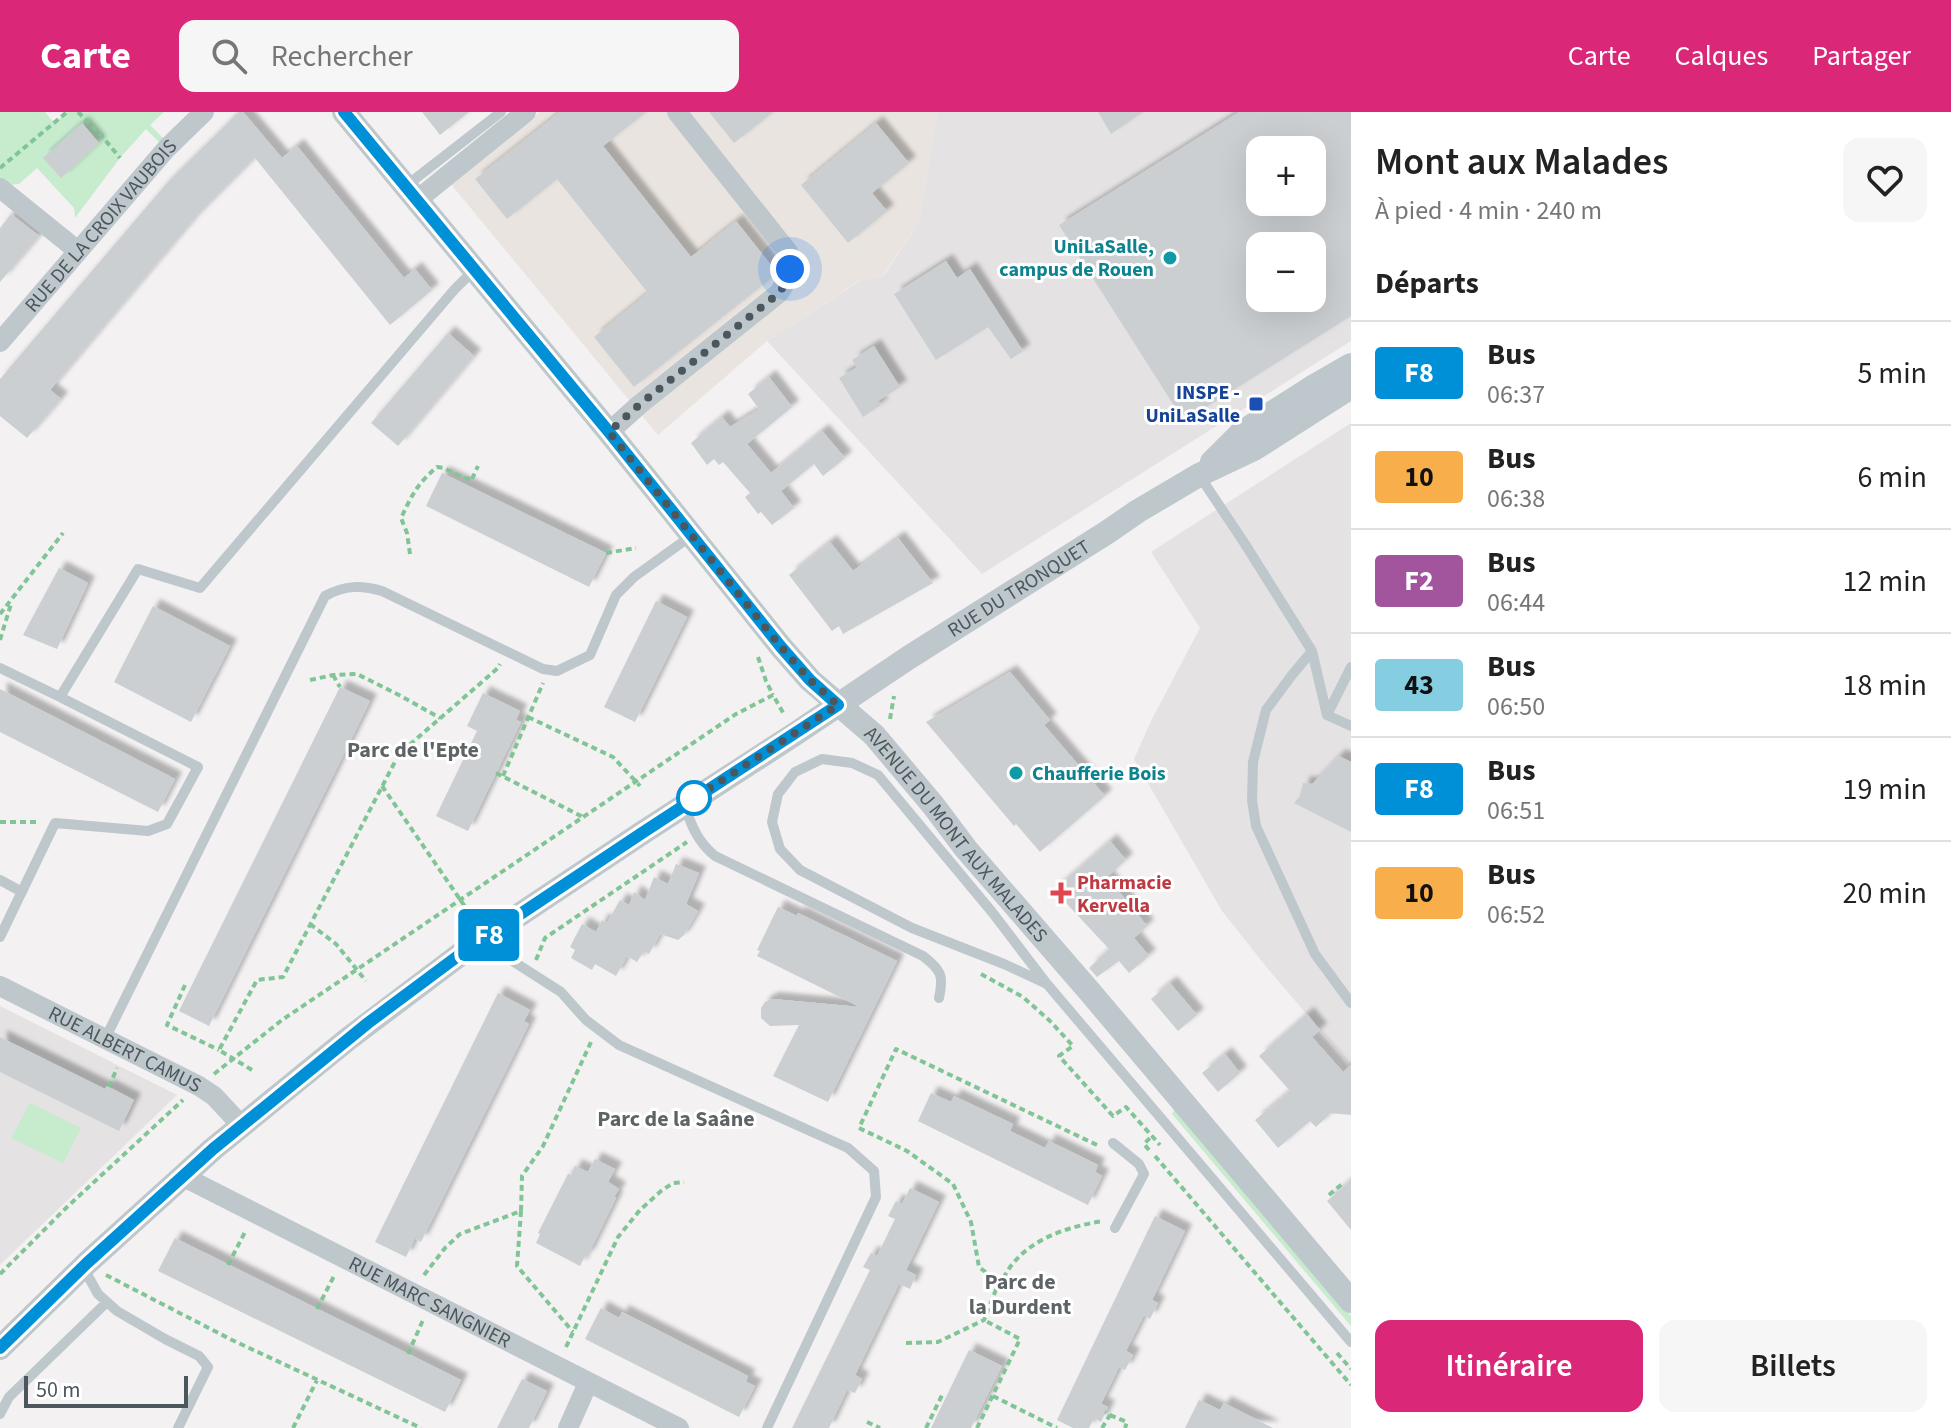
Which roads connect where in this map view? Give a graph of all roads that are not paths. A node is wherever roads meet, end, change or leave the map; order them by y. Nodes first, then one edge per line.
1 (203, 112) edge
2 (344, 112) edge
3 (501, 112) edge
4 (526, 112) edge
5 (677, 112) edge
6 (0, 188) edge
7 (411, 193) junction
8 (78, 251) junction
9 (474, 269) junction
10 (0, 342) edge
11 (1351, 365) edge
12 (1351, 387) edge
13 (609, 432) junction
14 (1199, 475) junction
15 (692, 535) junction
16 (1312, 651) junction
17 (1351, 667) edge
18 (0, 668) edge
19 (60, 697) junction
20 (838, 705) junction
21 (1327, 715) junction
22 (1351, 726) edge
23 (684, 805) junction
24 (0, 880) edge
25 (22, 892) junction
26 (488, 936) junction
27 (0, 937) edge
28 (1047, 984) junction
29 (0, 986) edge
30 (939, 998) dead end
31 (1351, 1003) edge
32 (105, 1039) junction
33 (241, 1125) junction
34 (1118, 1146) road end
35 (182, 1176) junction
36 (1117, 1225) road end
37 (85, 1265) junction
38 (1351, 1301) edge
39 (107, 1302) junction
40 (1351, 1342) edge
41 (0, 1348) edge
42 (588, 1383) junction
43 (0, 1414) edge
44 (178, 1428) edge
45 (568, 1428) edge
46 (679, 1428) edge
47 (767, 1428) edge

1 - 8 street, RUE DE LA CROIX VAUBOIS
2 - 7 street, AVENUE DU MONT AUX MALADES
3 - 7 lane
4 - 7 street
5 - 13 street
6 - 8 street
7 - 9 street, AVENUE DU MONT AUX MALADES
8 - 10 street, RUE DE LA CROIX VAUBOIS
9 - 13 street, AVENUE DU MONT AUX MALADES
9 - 19 lane
11 - 14 street, RUE DU TRONQUET
12 - 14 street, RUE DU TRONQUET
13 - 15 street, AVENUE DU MONT AUX MALADES
14 - 16 lane
14 - 20 street, RUE DU TRONQUET
15 - 20 street, AVENUE DU MONT AUX MALADES
15 - 32 lane
16 - 21 lane
16 - 31 lane
17 - 21 lane
18 - 19 lane
19 - 25 lane
20 - 23 street, RUE DU TRONQUET
20 - 38 street, AVENUE DU MONT AUX MALADES
21 - 22 lane
23 - 26 street, RUE DU TRONQUET
23 - 30 lane
24 - 25 lane
25 - 27 lane
26 - 33 street, RUE DU TRONQUET
26 - 47 lane
28 - 28 lane
28 - 40 lane
29 - 32 street, RUE ALBERT CAMUS
32 - 33 street, RUE ALBERT CAMUS
33 - 35 street, RUE DU TRONQUET
34 - 36 lane
35 - 37 street, RUE DU TRONQUET
35 - 42 street, RUE MARC SANGNIER
37 - 39 lane
37 - 41 street, RUE DU TRONQUET
39 - 43 lane
39 - 44 lane
42 - 45 street
42 - 46 street, RUE MARC SANGNIER

